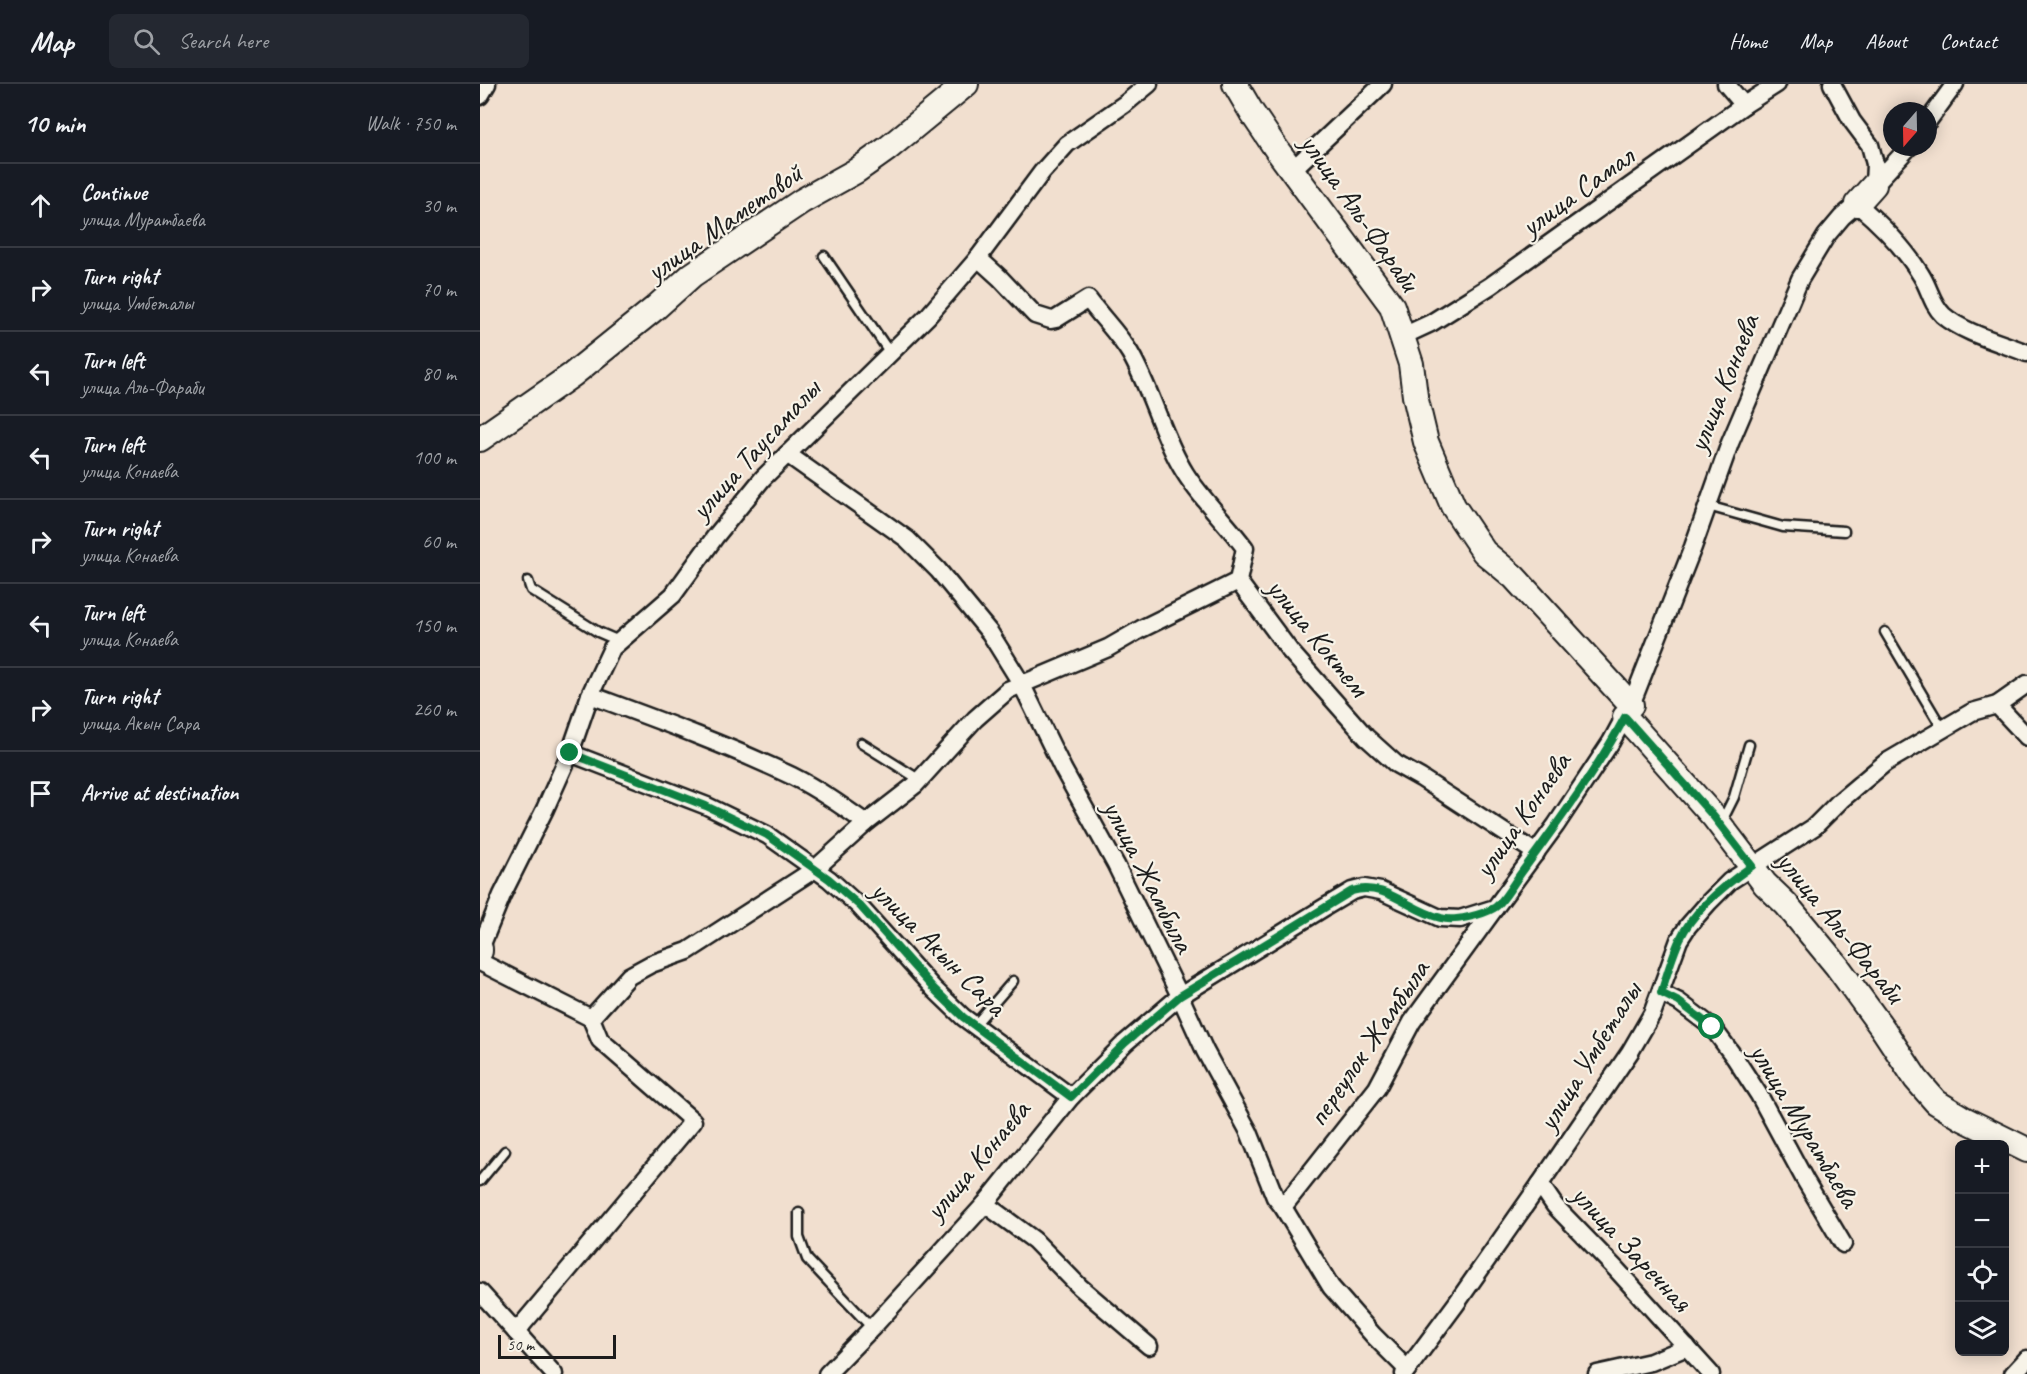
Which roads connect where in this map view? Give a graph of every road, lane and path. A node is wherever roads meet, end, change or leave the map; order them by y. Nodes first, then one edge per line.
1 (487, 84) edge
2 (966, 84) edge
3 (1149, 84) edge
4 (1235, 84) edge
5 (1383, 84) edge
6 (1726, 84) edge
7 (1777, 84) edge
8 (1832, 84) edge
9 (1955, 84) edge
10 (480, 96) edge
11 (1744, 105) junction
12 (1937, 109) edge
13 (1901, 156) edge
14 (1292, 170) junction
15 (1874, 185) junction
16 (1857, 204) junction
17 (824, 256) dead end
18 (978, 258) junction
19 (1403, 336) junction
20 (890, 353) junction
21 (2027, 353) edge
22 (480, 439) edge
23 (787, 454) junction
24 (1708, 506) junction
25 (1844, 531) dead end
26 (528, 581) dead end
27 (1238, 581) junction
28 (1885, 632) dead end
29 (619, 641) junction
30 (1021, 683) junction
31 (2027, 684) edge
32 (590, 695) junction
33 (1997, 705) junction
34 (1628, 711) junction
35 (1942, 728) junction
36 (2027, 737) edge
37 (861, 743) dead end
38 (1749, 745) dead end
39 (570, 753) junction
40 (920, 780) junction
41 (866, 823) junction
42 (1720, 825) junction
43 (1536, 853) junction
44 (1752, 866) junction
45 (815, 869) junction
46 (1495, 908) junction
47 (480, 950) edge
48 (480, 962) edge
49 (1013, 981) dead end
50 (1661, 993) junction
51 (1180, 996) junction
52 (591, 1018) junction
53 (974, 1026) junction
54 (1071, 1097) junction
55 (2027, 1150) edge
56 (505, 1151) dead end
57 (480, 1181) edge
58 (1540, 1184) junction
59 (985, 1204) junction
60 (1283, 1207) junction
61 (800, 1213) dead end
62 (1843, 1244) dead end
63 (480, 1292) edge
64 (872, 1328) junction
65 (516, 1332) junction
66 (1149, 1346) dead end
67 (1687, 1347) junction
68 (2027, 1359) edge
69 (1405, 1371) edge
70 (554, 1374) edge
71 (827, 1374) edge
72 (1597, 1374) edge
73 (1711, 1374) edge
74 (2013, 1374) edge

1 - 10 street
2 - 22 street, улица Маметовой
3 - 18 street, улица Таусамалы
4 - 14 street, улица Аль-Фараби
5 - 14 street
6 - 11 street
7 - 11 street, улица Самал
8 - 15 street
9 - 12 street
11 - 19 street, улица Самал
13 - 15 street, улица Конаева
14 - 19 street, улица Аль-Фараби
15 - 16 street, улица Конаева
16 - 21 street
16 - 24 street, улица Конаева
17 - 20 lane
18 - 20 street, улица Таусамалы
18 - 27 street, улица Коктем
19 - 34 street, улица Аль-Фараби
20 - 23 street, улица Таусамалы
23 - 29 street, улица Таусамалы
23 - 30 street, улица Жамбыла
24 - 25 lane
24 - 34 street, улица Конаева
26 - 29 lane
27 - 30 street
27 - 43 street, улица Коктем
28 - 35 lane
29 - 32 street, улица Таусамалы
30 - 40 street
30 - 51 street, улица Жамбыла
31 - 33 street, улица Умбеталы
32 - 39 street, улица Таусамалы
32 - 41 street
33 - 35 street, улица Умбеталы
33 - 36 street
34 - 42 street, улица Аль-Фараби
34 - 43 street, улица Конаева
35 - 44 street, улица Умбеталы
37 - 40 lane
38 - 42 lane
39 - 45 street, улица Акын Сара
39 - 47 street, улица Таусамалы
40 - 41 street
41 - 45 street
42 - 44 street, улица Аль-Фараби
43 - 46 street, улица Конаева
44 - 50 street, улица Умбеталы
44 - 55 street, улица Аль-Фараби
45 - 52 street
45 - 53 street, улица Акын Сара
46 - 51 street, улица Конаева
46 - 60 street, переулок Жамбыла
48 - 52 street
49 - 53 lane
50 - 58 street, улица Умбеталы
50 - 62 street, улица Муратбаева
51 - 54 street, улица Конаева
51 - 60 street, улица Жамбыла
52 - 65 street
53 - 54 street, улица Акын Сара
54 - 59 street, улица Конаева
56 - 57 lane
58 - 67 street, улица Заречная
58 - 69 street, улица Умбеталы
59 - 64 street, улица Конаева
59 - 66 street
60 - 69 street, улица Жамбыла
61 - 64 lane
63 - 65 street
64 - 71 street, улица Конаева
65 - 70 street
67 - 72 street, улица Заречная
67 - 73 street, улица Заречная
68 - 74 street

